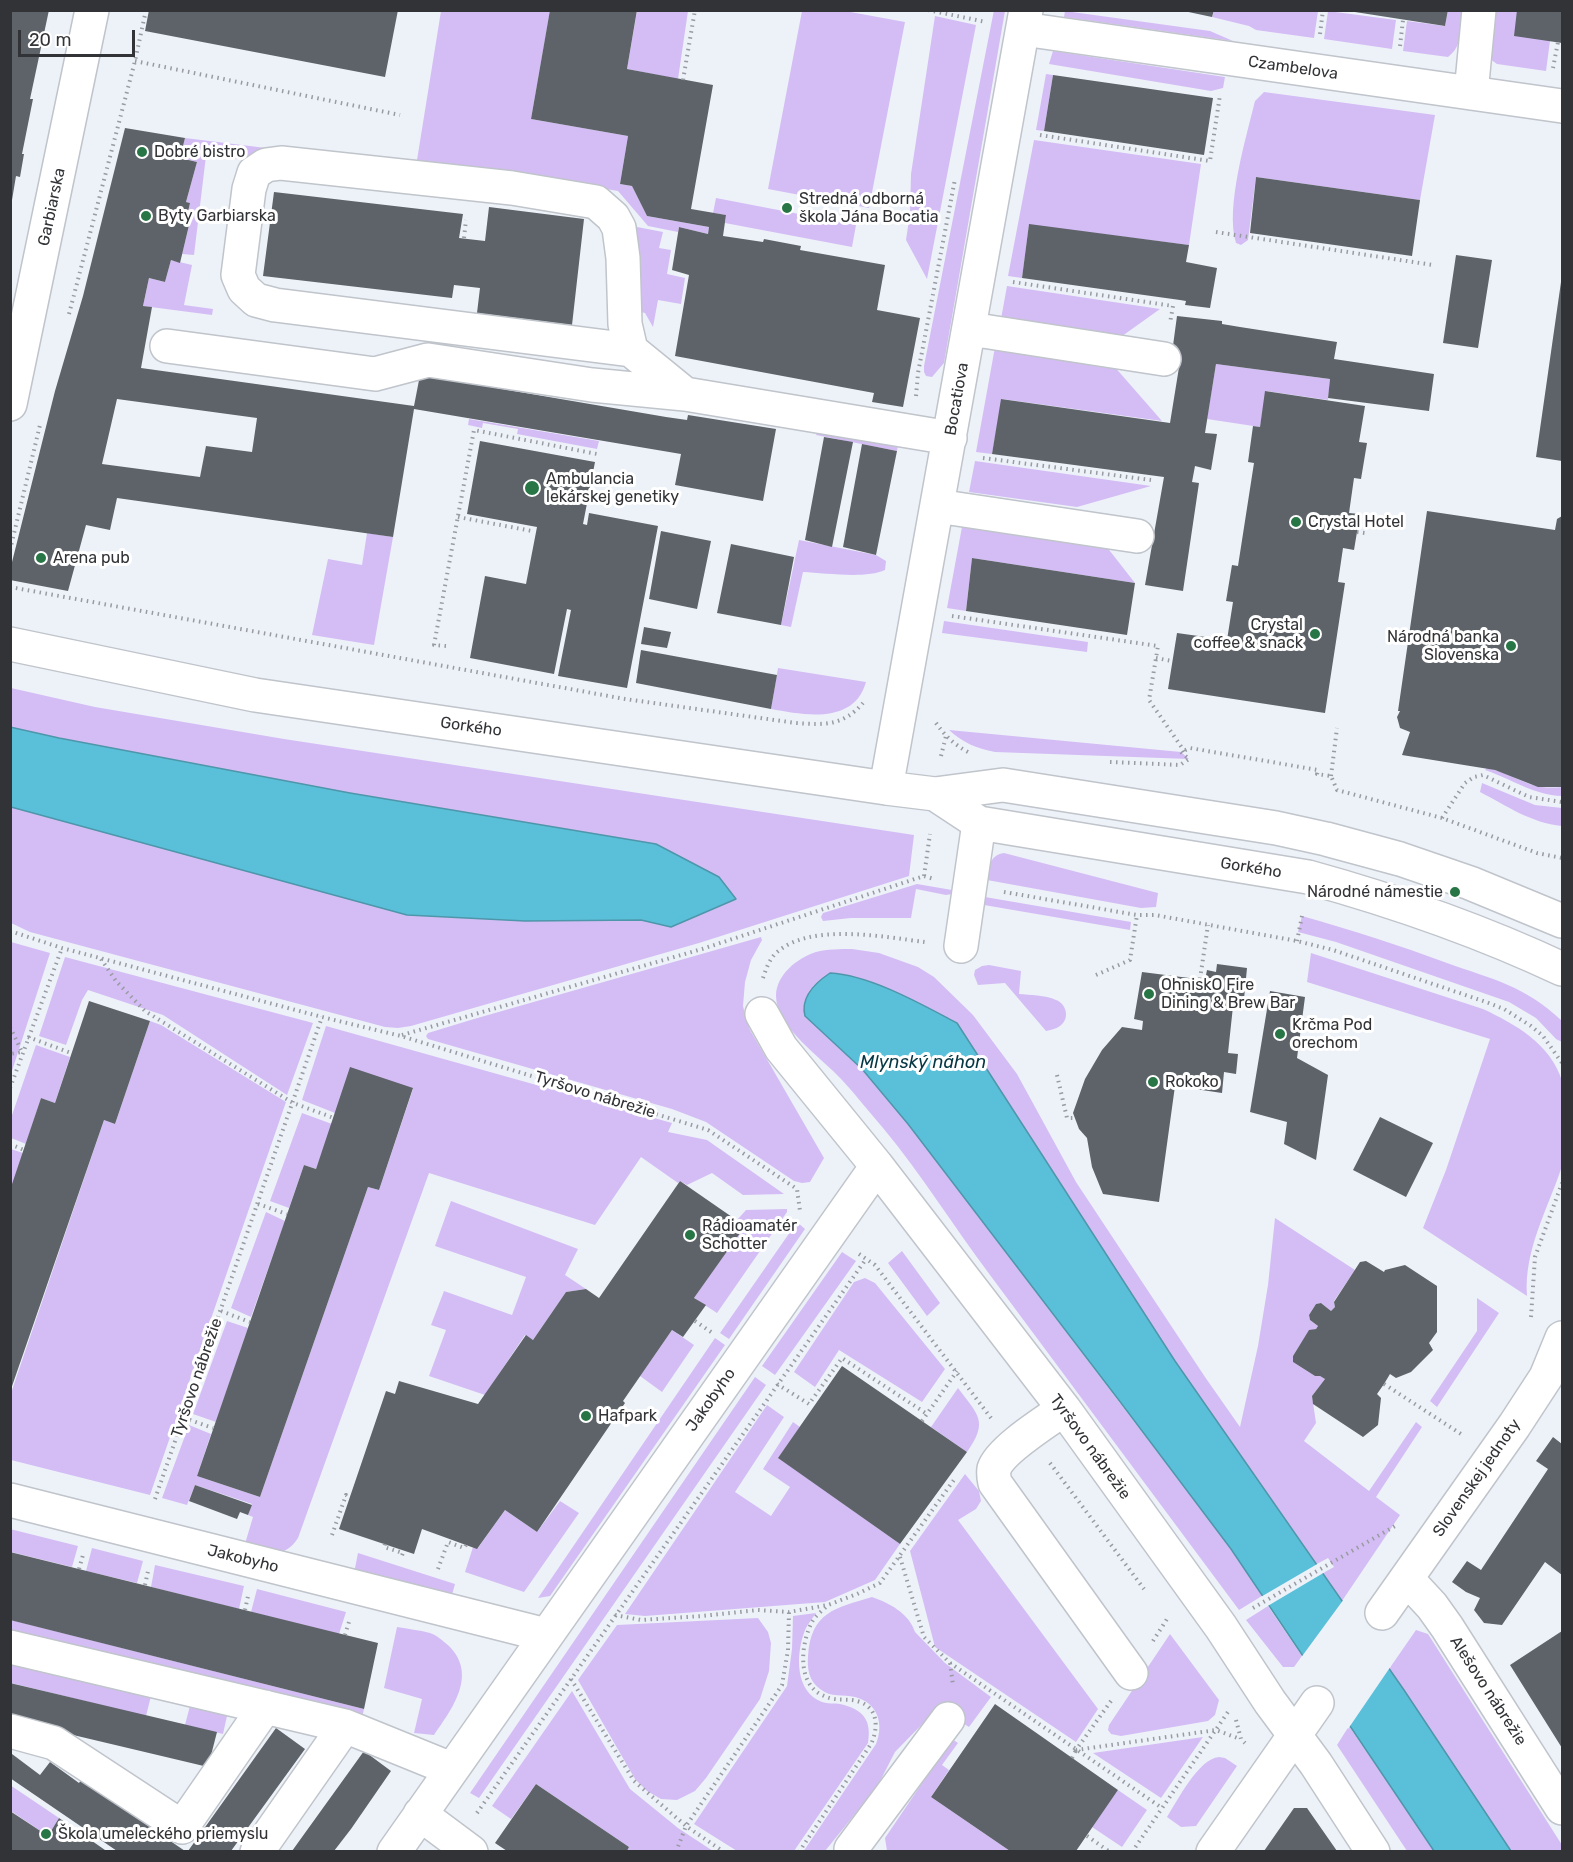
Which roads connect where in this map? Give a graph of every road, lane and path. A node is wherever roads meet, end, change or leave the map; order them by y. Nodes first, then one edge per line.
1 (92, 10) edge
2 (146, 10) edge
3 (695, 10) edge
4 (928, 10) edge
5 (1323, 10) edge
6 (1479, 10) edge
7 (1024, 20) edge
8 (1403, 20) dead end
9 (986, 22) dead end
10 (1320, 38) dead end
11 (1558, 42) dead end
12 (1399, 49) dead end
13 (135, 62) junction
14 (683, 80) dead end
15 (1557, 92) edge
16 (1220, 93) dead end
17 (1471, 93) junction
18 (400, 115) dead end
19 (1039, 135) dead end
20 (468, 211) dead end
21 (1216, 232) dead end
22 (464, 238) dead end
23 (1433, 265) dead end
24 (1012, 282) dead end
25 (69, 316) dead end
26 (970, 329) junction
27 (166, 346) dead end
28 (631, 350) junction
29 (1164, 359) joint
30 (685, 394) junction
31 (10, 404) edge
32 (42, 420) dead end
33 (950, 438) junction
34 (597, 454) dead end
35 (979, 457) dead end
36 (1151, 480) dead end
37 (937, 506) junction
38 (458, 517) junction
39 (532, 531) dead end
40 (1357, 532) dead end
41 (1365, 533) dead end
42 (1137, 536) dead end
43 (10, 550) edge
44 (10, 587) edge
45 (951, 615) dead end
46 (10, 644) edge
47 (446, 646) dead end
48 (1156, 658) junction
49 (1172, 661) dead end
50 (864, 702) dead end
51 (932, 714) dead end
52 (1337, 728) dead end
53 (1185, 750) junction
54 (974, 753) dead end
55 (1109, 762) dead end
56 (1331, 776) junction
57 (886, 788) junction
58 (935, 795) junction
59 (1563, 802) edge
60 (1442, 818) junction
61 (979, 824) junction
62 (1563, 858) edge
63 (943, 881) dead end
64 (998, 891) dead end
65 (1137, 915) junction
66 (1557, 915) edge
67 (1302, 916) dead end
68 (1208, 924) junction
69 (10, 931) edge
70 (1297, 941) junction
71 (962, 946) joint
72 (62, 948) junction
73 (694, 951) junction
74 (1524, 951) junction
75 (696, 957) dead end
76 (100, 958) junction
77 (1563, 969) edge
78 (1096, 975) dead end
79 (1200, 979) dead end
80 (1563, 994) edge
81 (762, 1014) joint
82 (322, 1017) junction
83 (10, 1027) edge
84 (401, 1036) junction
85 (28, 1037) junction
86 (22, 1052) junction
87 (71, 1053) dead end
88 (10, 1054) edge
89 (1563, 1063) edge
90 (1057, 1075) dead end
91 (10, 1088) edge
92 (293, 1103) junction
93 (334, 1118) dead end
94 (1075, 1118) dead end
95 (10, 1144) edge
96 (24, 1150) dead end
97 (877, 1166) junction
98 (1563, 1182) edge
99 (258, 1204) junction
100 (287, 1214) dead end
101 (829, 1233) junction
102 (866, 1259) junction
103 (220, 1311) junction
104 (250, 1323) dead end
105 (1527, 1327) dead end
106 (1563, 1338) edge
107 (957, 1371) junction
108 (1554, 1382) edge
109 (777, 1384) junction
110 (1384, 1384) dead end
111 (1064, 1409) junction
112 (927, 1414) junction
113 (184, 1418) junction
114 (922, 1421) dead end
115 (213, 1428) dead end
116 (1461, 1434) dead end
117 (1019, 1440) junction
118 (961, 1470) dead end
119 (349, 1497) dead end
120 (10, 1500) edge
121 (1403, 1521) dead end
122 (143, 1534) junction
123 (332, 1535) dead end
124 (385, 1544) dead end
125 (466, 1545) dead end
126 (900, 1557) junction
127 (401, 1558) dead end
128 (437, 1570) dead end
129 (1407, 1579) junction
130 (1146, 1592) dead end
131 (828, 1605) junction
132 (1252, 1609) dead end
133 (1160, 1610) dead end
134 (789, 1612) junction
135 (1382, 1612) dead end
136 (615, 1615) junction
137 (1173, 1627) dead end
138 (546, 1635) junction
139 (10, 1647) edge
140 (1131, 1673) dead end
141 (571, 1679) junction
142 (1317, 1703) dead end
143 (1232, 1706) dead end
144 (265, 1707) junction
145 (948, 1719) dead end
146 (345, 1726) junction
147 (10, 1731) edge
148 (1294, 1735) junction
149 (1076, 1750) junction
150 (1072, 1758) dead end
151 (451, 1769) junction
152 (1162, 1808) junction
153 (1563, 1808) edge
154 (420, 1814) junction
155 (686, 1826) junction
156 (1087, 1836) dead end
157 (464, 1846) edge
158 (257, 1851) edge
159 (394, 1851) edge
160 (676, 1851) edge
161 (724, 1851) edge
162 (799, 1851) edge
163 (852, 1851) edge
164 (1110, 1851) edge
165 (1132, 1851) edge
166 (1213, 1851) edge
167 (1373, 1851) edge

1 - 31 street, Garbiarska
2 - 13 path
3 - 14 path
4 - 9 path
5 - 10 path
6 - 17 street
7 - 17 street, Czambelova
7 - 26 street, Bocatiova
8 - 12 path
11 - 15 path
13 - 18 path
13 - 25 path
15 - 17 street, Czambelova
16 - 19 path
20 - 22 path
21 - 23 path
24 - 29 path
26 - 29 street
26 - 33 street, Bocatiova
27 - 30 street
28 - 28 street
28 - 30 street
30 - 33 street
32 - 43 path
33 - 37 street, Bocatiova
34 - 38 path
35 - 36 path
37 - 42 street
37 - 57 street, Bocatiova
38 - 39 path
38 - 47 path
40 - 41 path
44 - 50 path
45 - 48 path
46 - 57 street, Gorkého
48 - 49 path
48 - 53 path
51 - 54 path
52 - 56 path
53 - 55 path
53 - 56 path
56 - 60 path
57 - 58 street, Gorkého
58 - 61 street, Gorkého
58 - 66 street, Gorkého
59 - 60 path
60 - 62 path
61 - 71 street
61 - 74 street, Gorkého
63 - 73 path
64 - 65 path
65 - 68 path
65 - 78 path
67 - 70 path
68 - 70 path
68 - 79 path
69 - 72 path, Tyršovo nábrežie
70 - 89 path
71 - 81 path
72 - 76 path, Tyršovo nábrežie
72 - 85 path
73 - 75 path
73 - 84 path
74 - 77 street, Gorkého
74 - 80 street
76 - 82 path, Tyršovo nábrežie
76 - 92 path
81 - 97 street, Tyršovo nábrežie
82 - 84 path, Tyršovo nábrežie
82 - 92 path, Tyršovo nábrežie
83 - 86 path
84 - 101 path, Tyršovo nábrežie
85 - 86 path
85 - 87 path
86 - 88 path
86 - 91 path
90 - 94 path
92 - 93 path
92 - 99 path, Tyršovo nábrežie
95 - 96 path
97 - 101 street, Jakobyho
97 - 111 street, Tyršovo nábrežie
98 - 105 path
99 - 100 path
99 - 103 path, Tyršovo nábrežie
101 - 102 path
101 - 138 street, Jakobyho
102 - 107 path
102 - 109 path
103 - 104 path
103 - 113 path, Tyršovo nábrežie
106 - 108 street, Slovenskej jednoty
107 - 112 path
107 - 117 path
108 - 129 street, Slovenskej jednoty
109 - 112 path
109 - 136 path
110 - 116 path
111 - 117 street
111 - 148 street, Tyršovo nábrežie
112 - 114 path
113 - 115 path
113 - 122 path, Tyršovo nábrežie
117 - 130 path
117 - 140 street
118 - 126 path
119 - 123 path
120 - 122 street, Jakobyho
121 - 132 path
122 - 138 street, Jakobyho
124 - 127 path
125 - 128 path
126 - 131 path
126 - 149 path
129 - 135 street, Slovenskej jednoty
129 - 153 street, Alešovo nábrežie
131 - 134 path
131 - 162 path
133 - 137 path
134 - 136 path
134 - 155 path
136 - 141 path
138 - 151 street, Jakobyho
139 - 144 street
141 - 155 path
141 - 157 path
142 - 148 street
143 - 152 path
144 - 146 street
144 - 147 street
145 - 163 street
146 - 151 street
146 - 158 street
148 - 166 street
148 - 167 street, Tyršovo nábrežie
149 - 150 path
149 - 152 path
151 - 154 street, Jakobyho
152 - 165 path
154 - 157 street
154 - 159 street, Jakobyho
155 - 160 path
155 - 161 path
156 - 164 path

